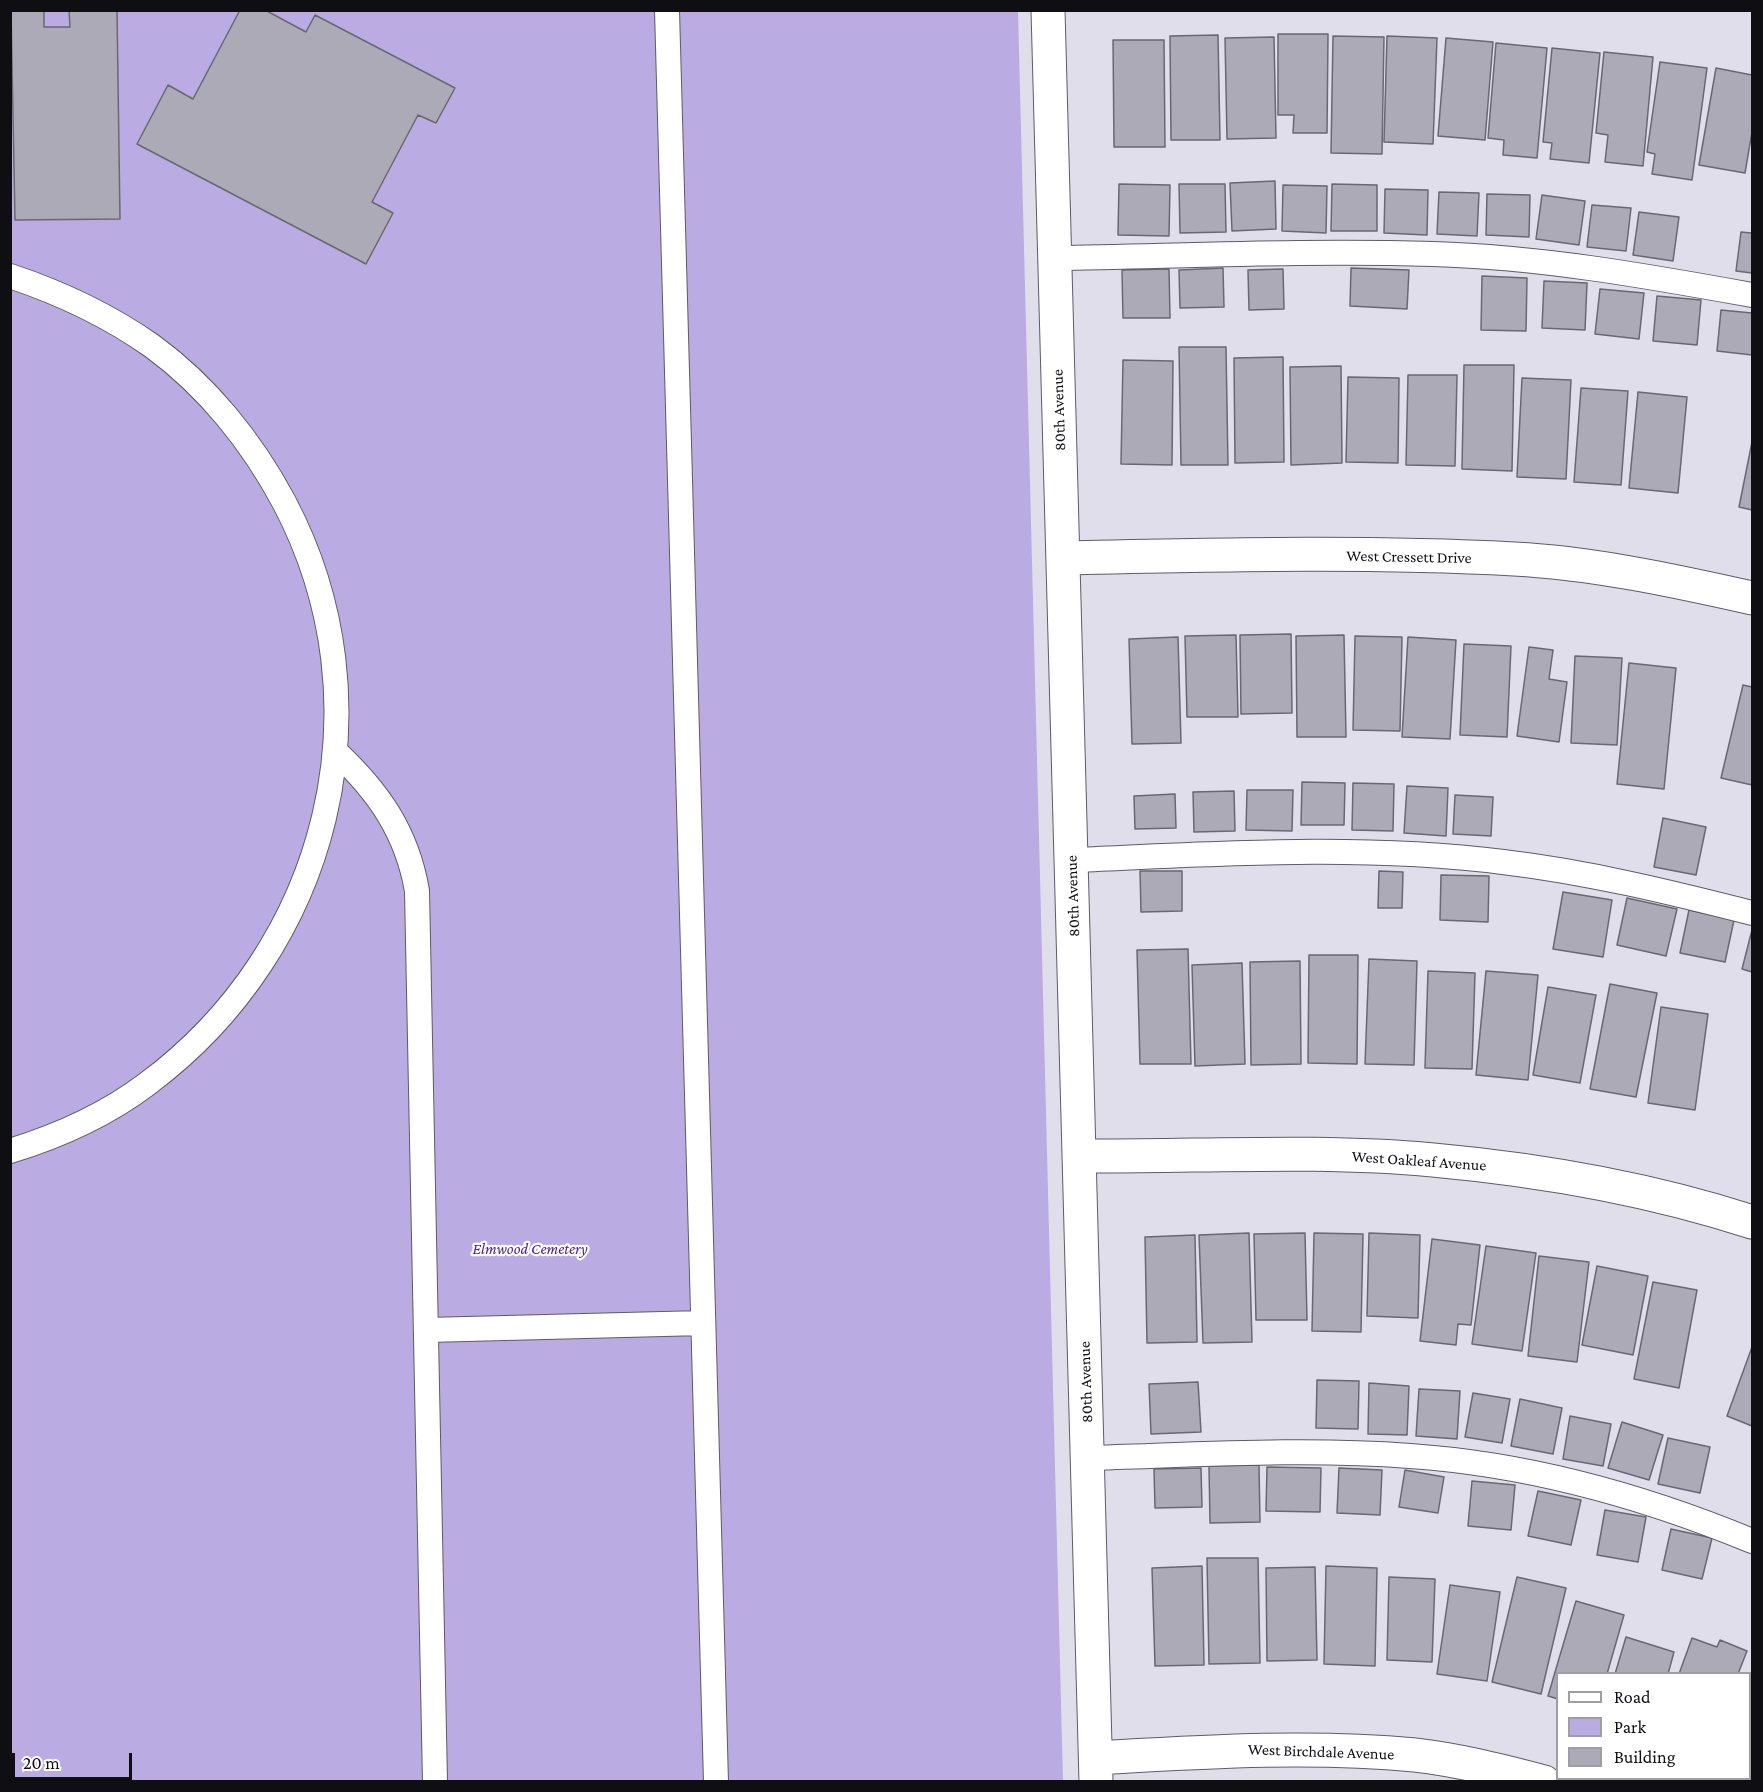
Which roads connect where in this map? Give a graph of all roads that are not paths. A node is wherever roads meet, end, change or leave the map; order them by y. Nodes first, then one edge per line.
1 (667, 10) edge
2 (1048, 10) edge
3 (1055, 258) junction
4 (10, 276) edge
5 (1752, 295) edge
6 (1063, 558) junction
7 (1752, 598) edge
8 (335, 751) junction
9 (1072, 860) junction
10 (1752, 913) edge
11 (10, 1151) edge
12 (1080, 1156) junction
13 (1752, 1222) edge
14 (703, 1323) junction
15 (426, 1330) junction
16 (1088, 1458) junction
17 (1752, 1541) edge
18 (1096, 1770) edge
19 (435, 1782) edge
20 (716, 1782) edge
21 (1544, 1782) edge

1 - 14 lane
2 - 3 street, 80th Avenue
3 - 5 lane
3 - 6 street, 80th Avenue
4 - 8 lane
6 - 7 street, West Cressett Drive
6 - 9 street, 80th Avenue
8 - 11 lane
8 - 15 lane
9 - 10 lane
9 - 12 street, 80th Avenue
12 - 13 street, West Oakleaf Avenue
12 - 16 street, 80th Avenue
14 - 15 lane
14 - 20 lane
15 - 19 lane
16 - 17 lane
16 - 18 street, 80th Avenue
18 - 21 street, West Birchdale Avenue

